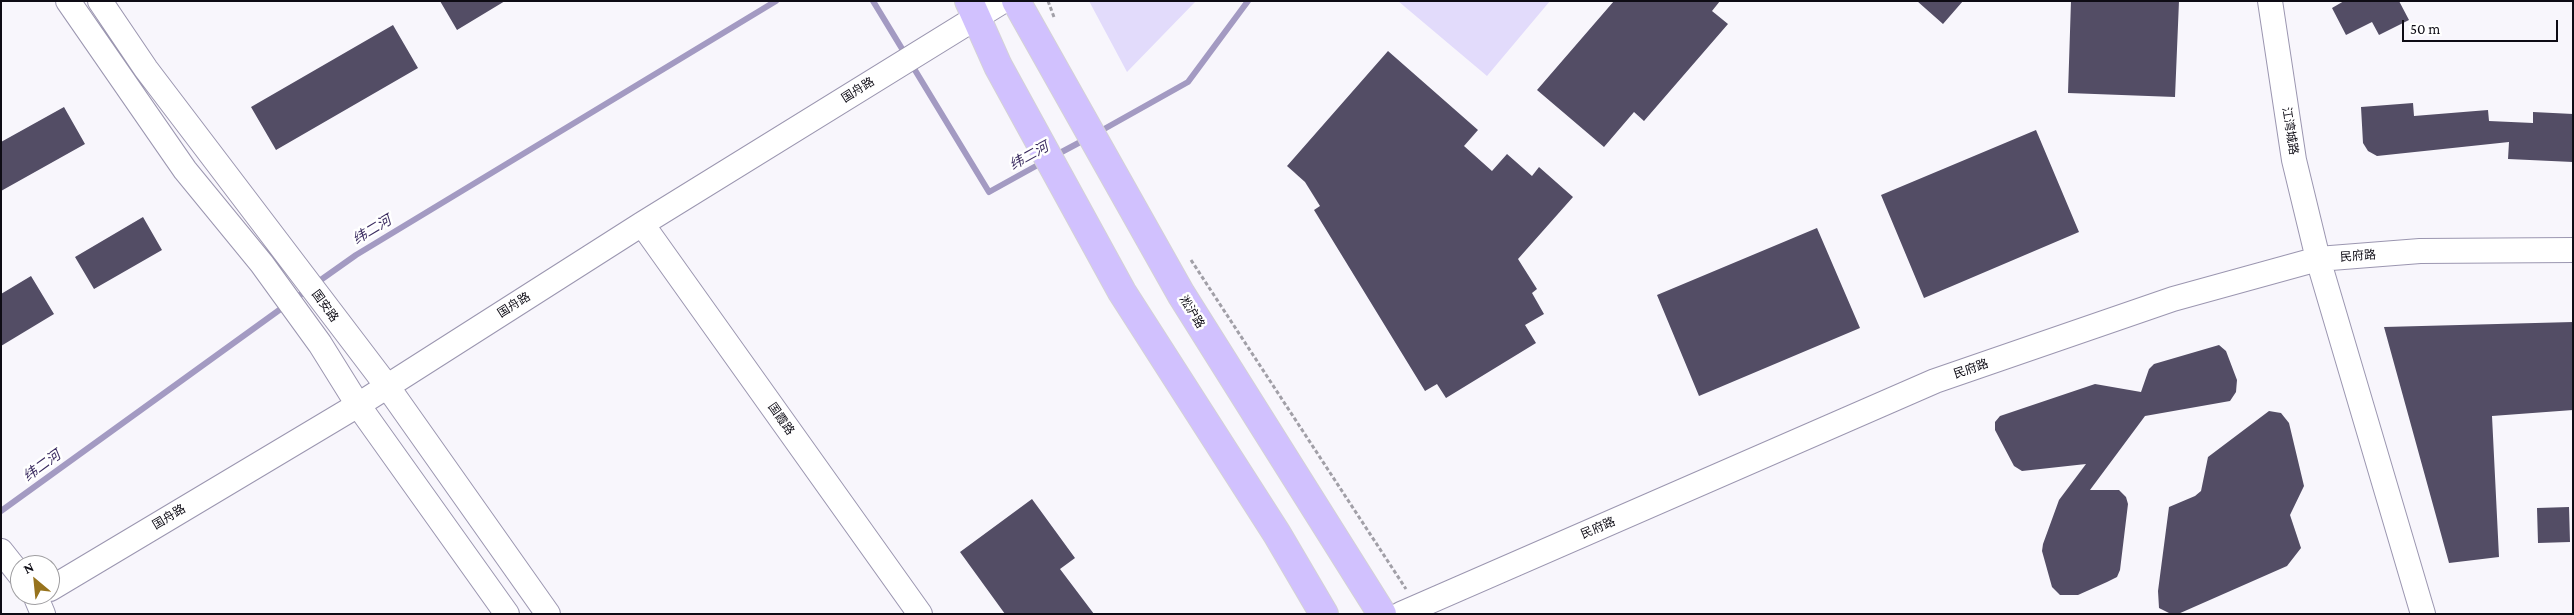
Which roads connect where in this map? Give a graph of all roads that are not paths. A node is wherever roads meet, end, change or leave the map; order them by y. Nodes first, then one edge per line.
1 (68, 1) edge
2 (100, 1) edge
3 (1003, 1) edge
4 (1016, 1) edge
5 (2270, 1) edge
6 (973, 12) edge
7 (642, 224) junction
8 (2573, 250) edge
9 (2318, 258) junction
10 (387, 386) junction
11 (358, 405) junction
12 (1, 551) edge
13 (10, 562) edge
14 (60, 586) edge
15 (1409, 610) edge
16 (507, 614) edge
17 (548, 614) edge
18 (920, 614) edge
19 (1324, 614) edge
20 (1382, 614) edge
21 (2423, 614) edge

1 - 11 street
2 - 10 street, 国安路
3 - 6 street
4 - 20 main road, 淞沪路
5 - 9 street, 江湾城路
6 - 7 street, 国舟路
6 - 19 main road
7 - 10 street, 国舟路
7 - 18 street, 国霞路
8 - 9 street, 民府路
9 - 15 street, 民府路
9 - 21 street, 江湾城路
10 - 11 street, 国舟路
10 - 17 street, 国安路
11 - 14 street, 国舟路
11 - 16 street
12 - 13 street

